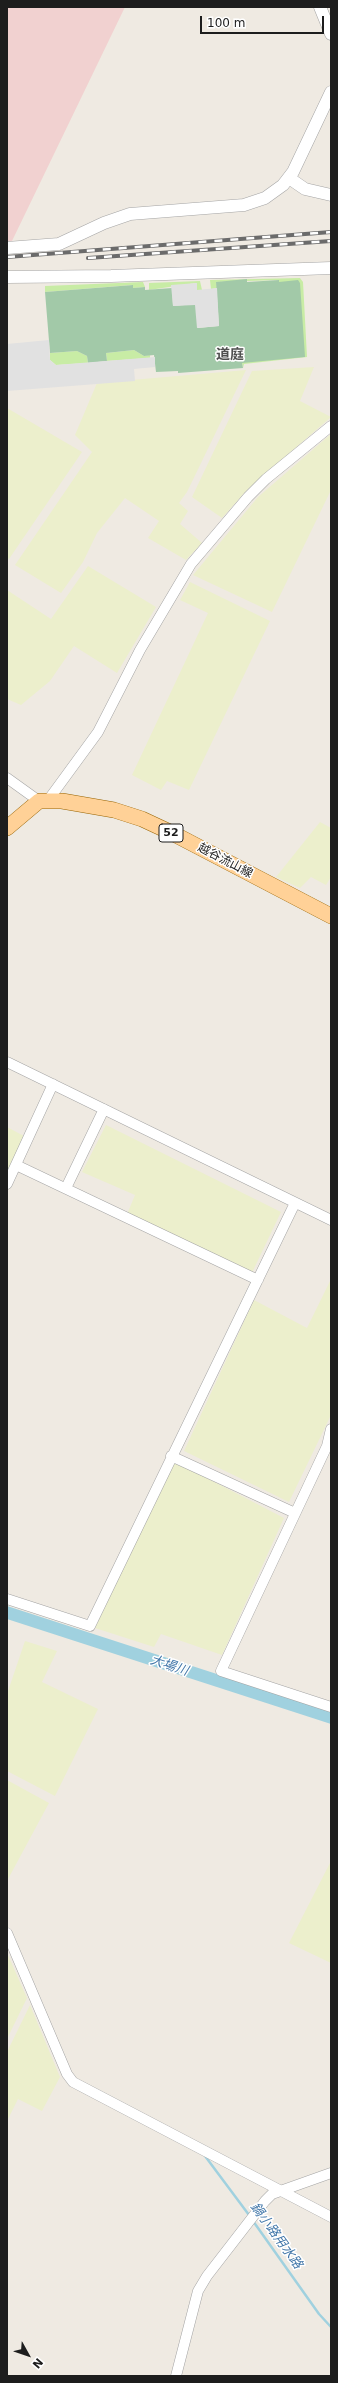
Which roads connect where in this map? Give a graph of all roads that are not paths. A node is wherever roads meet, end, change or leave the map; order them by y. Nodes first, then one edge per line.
1 (320, 7) edge
2 (331, 34) edge
3 (331, 92) edge
4 (289, 178) junction
5 (331, 195) edge
6 (7, 248) edge
7 (331, 268) edge
8 (7, 277) edge
9 (331, 426) edge
10 (7, 778) edge
11 (44, 800) junction
12 (7, 828) edge
13 (331, 916) edge
14 (7, 1062) edge
15 (53, 1084) junction
16 (104, 1109) junction
17 (16, 1165) junction
18 (7, 1184) edge
19 (66, 1188) junction
20 (295, 1203) junction
21 (331, 1220) edge
22 (258, 1280) junction
23 (331, 1429) edge
24 (329, 1447) edge
25 (171, 1456) junction
26 (295, 1513) junction
27 (7, 1599) edge
28 (331, 1707) edge
29 (7, 1933) edge
30 (331, 2173) edge
31 (281, 2191) junction
32 (331, 2217) edge
33 (176, 2376) edge

1 - 2 street
3 - 4 street
4 - 5 street
4 - 6 street
7 - 8 street
9 - 11 street
10 - 11 street
11 - 12 main road
11 - 13 main road, 越谷流山線 / 52
14 - 15 street
15 - 16 street
15 - 17 street
16 - 19 street
16 - 20 street
17 - 18 street
17 - 19 street
19 - 22 street
20 - 21 street
20 - 22 street
22 - 25 street
23 - 24 street
24 - 26 street
25 - 26 street
25 - 27 street
26 - 28 street
29 - 31 street
30 - 31 street
31 - 32 street
31 - 33 street

